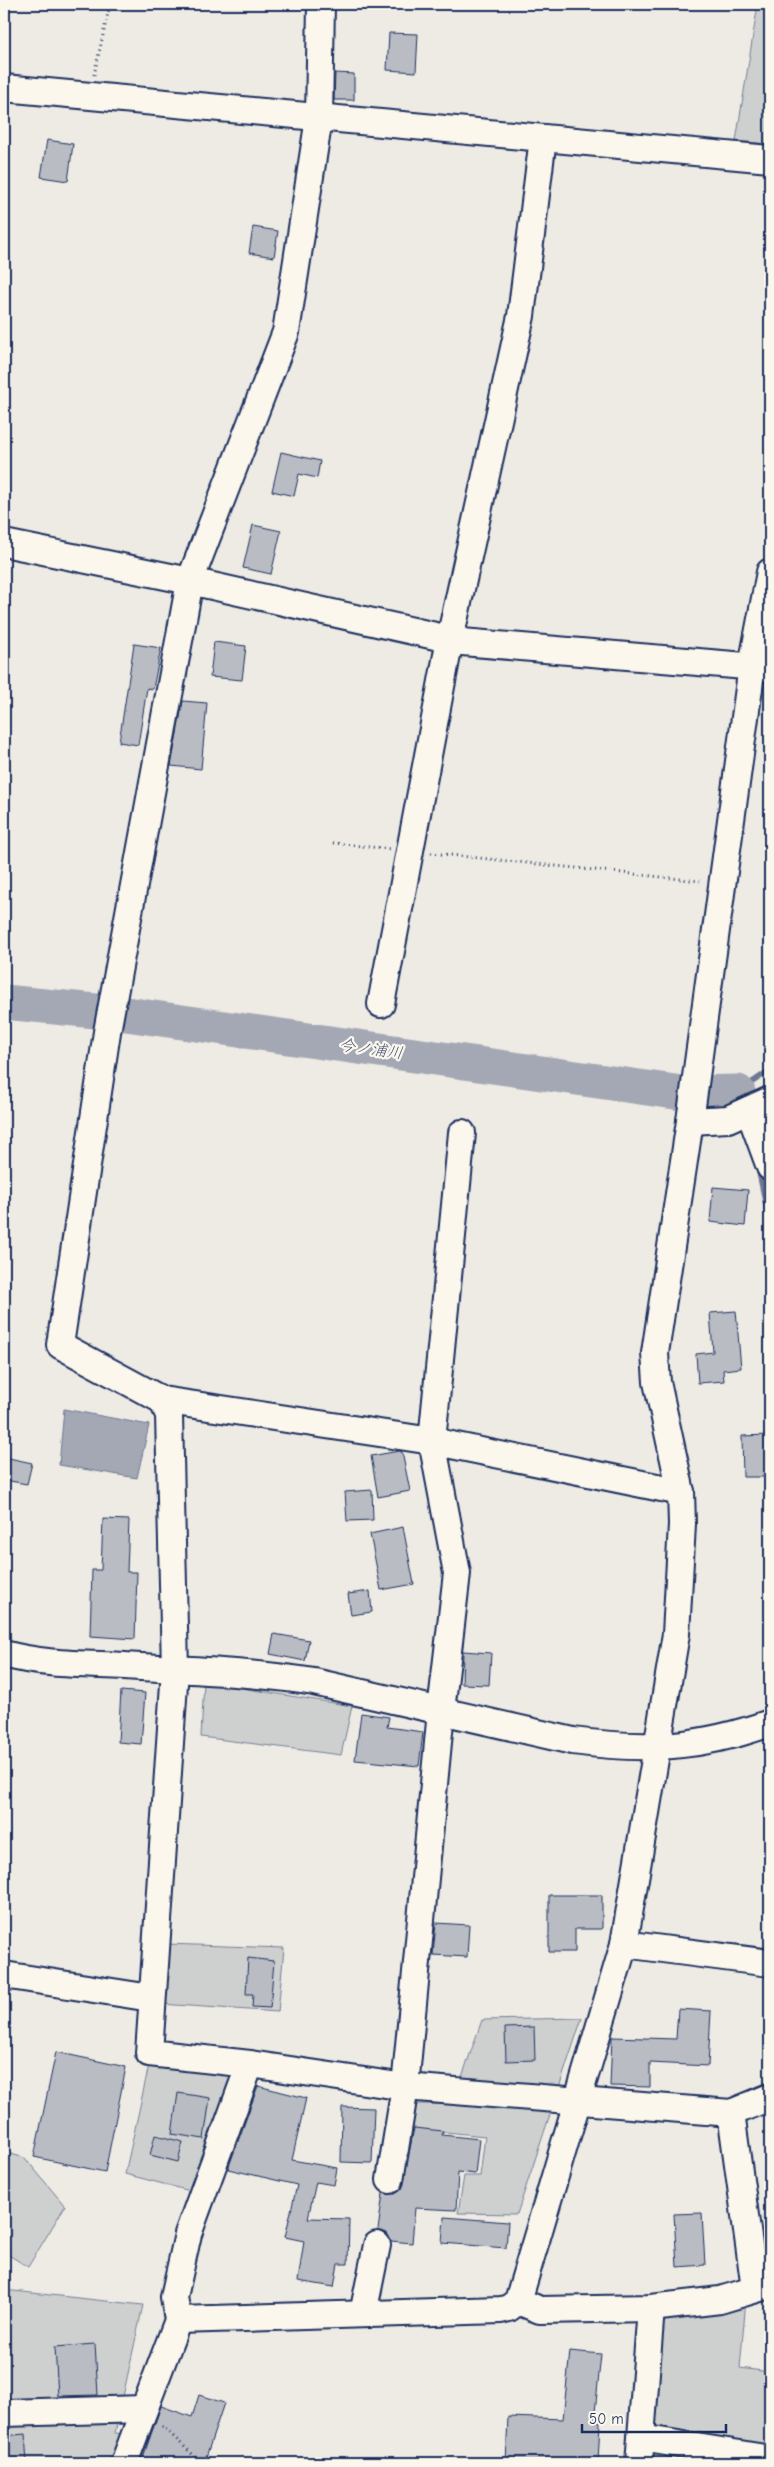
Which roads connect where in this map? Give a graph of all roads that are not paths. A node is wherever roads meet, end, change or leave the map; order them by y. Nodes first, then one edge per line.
1 (321, 4) edge
2 (4, 88) edge
3 (319, 118) junction
4 (543, 138) junction
5 (770, 159) edge
6 (4, 543) edge
7 (770, 572) edge
8 (190, 581) junction
9 (450, 639) junction
10 (761, 667) edge
11 (381, 1004) dead end
12 (760, 1105) edge
13 (690, 1121) junction
14 (462, 1133) dead end
15 (770, 1167) edge
16 (162, 1400) junction
17 (432, 1442) junction
18 (681, 1492) junction
19 (4, 1654) edge
20 (175, 1669) junction
21 (441, 1711) junction
22 (770, 1723) edge
23 (659, 1747) junction
24 (624, 1944) junction
25 (770, 1963) edge
26 (4, 1975) edge
27 (151, 1998) junction
28 (250, 2064) junction
29 (405, 2087) junction
30 (770, 2098) edge
31 (577, 2101) junction
32 (731, 2112) junction
33 (390, 2180) dead end
34 (378, 2245) dead end
35 (763, 2287) edge
36 (518, 2300) junction
37 (652, 2308) junction
38 (363, 2314) junction
39 (178, 2320) junction
40 (144, 2409) junction
41 (4, 2413) edge
42 (641, 2438) junction
43 (770, 2459) edge
44 (124, 2463) edge
45 (639, 2463) edge

1 - 3 street
2 - 3 street
3 - 4 street
3 - 8 street
4 - 5 street
4 - 9 street
6 - 8 street
7 - 10 street
8 - 9 street
8 - 16 street
9 - 10 street
9 - 11 street
10 - 13 street
12 - 13 street
12 - 15 street
13 - 18 street
14 - 17 street
16 - 17 street
16 - 20 street
17 - 18 street
17 - 21 street
18 - 23 street
19 - 20 street
20 - 21 street
20 - 27 street
21 - 23 street
21 - 29 street
22 - 23 street
23 - 24 street
24 - 25 street
24 - 31 street
26 - 27 street
27 - 28 street
28 - 29 street
28 - 39 street
29 - 31 street
29 - 33 street
30 - 32 street
31 - 32 street
31 - 36 street
32 - 35 street
34 - 38 street
35 - 37 street
36 - 37 street
36 - 38 street
37 - 42 street
38 - 39 street
39 - 40 street
40 - 41 street
40 - 44 street
42 - 43 street
42 - 45 street

